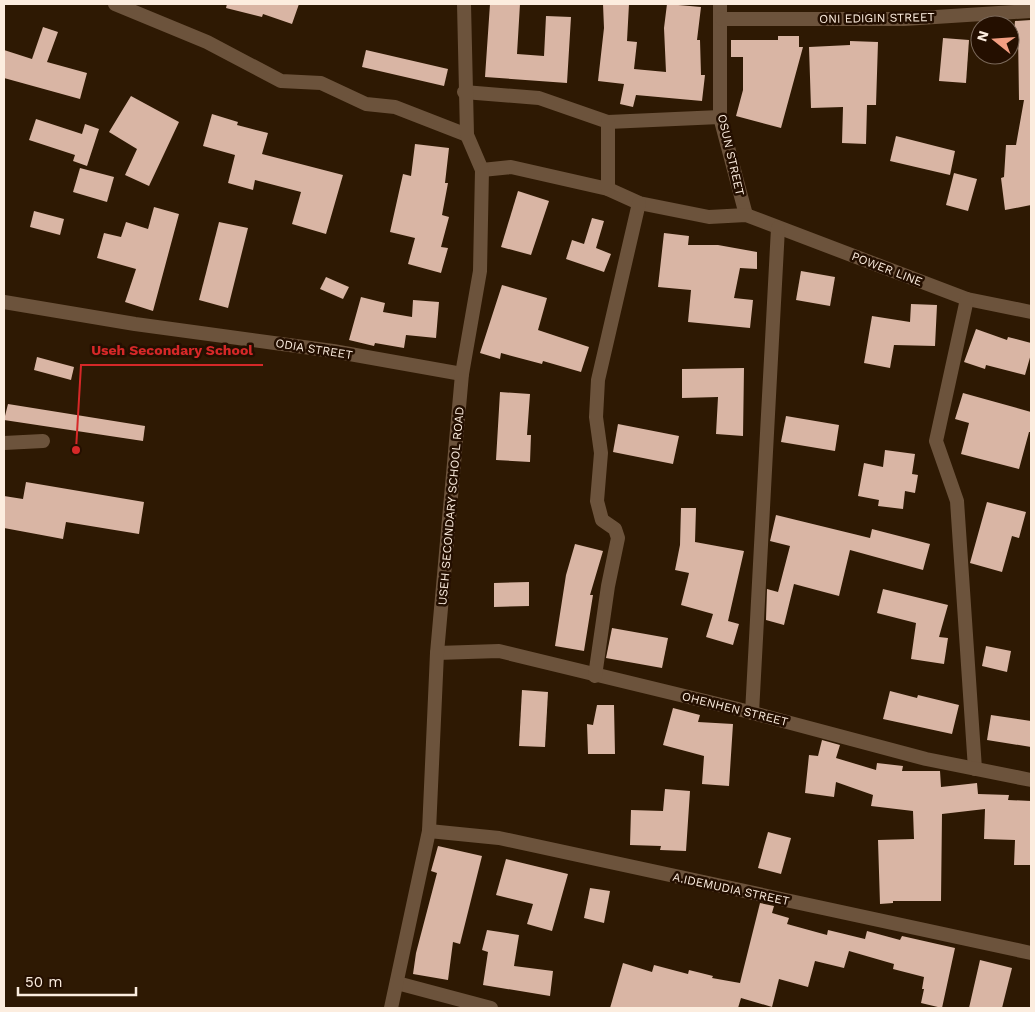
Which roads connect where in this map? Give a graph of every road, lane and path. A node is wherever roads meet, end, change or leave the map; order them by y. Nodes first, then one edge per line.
1 (115, 4) edge
2 (464, 4) edge
3 (720, 4) edge
4 (1031, 12) edge
5 (722, 19) junction
6 (464, 92) junction
7 (720, 117) junction
8 (608, 122) junction
9 (467, 135) junction
10 (482, 170) junction
11 (608, 190) junction
12 (639, 203) junction
13 (746, 215) junction
14 (778, 228) junction
15 (967, 299) junction
16 (4, 302) edge
17 (1031, 312) edge
18 (462, 374) junction
19 (43, 441) dead end
20 (4, 443) edge
21 (437, 653) junction
22 (595, 676) junction
23 (752, 713) junction
24 (974, 769) junction
25 (1031, 780) edge
26 (429, 831) junction
27 (1031, 953) edge
28 (396, 984) junction
29 (391, 1008) edge
30 (491, 1008) edge

1 - 9 street
2 - 6 street, USEH SECONDARY SCHOOL ROAD
3 - 5 street, OSUN STREET
4 - 5 street, ONI EDIGIN STREET
5 - 7 street, OSUN STREET
6 - 8 street
6 - 9 street, USEH SECONDARY SCHOOL ROAD
7 - 8 street
7 - 13 street, OSUN STREET
8 - 11 street
9 - 10 street, USEH SECONDARY SCHOOL ROAD
10 - 11 street
10 - 18 street, USEH SECONDARY SCHOOL ROAD
11 - 12 street
12 - 13 street
12 - 22 street
13 - 14 street, POWER LINE
14 - 15 street, POWER LINE
14 - 23 street
15 - 17 street, POWER LINE
15 - 24 street
16 - 18 street, ODIA STREET
18 - 21 street, USEH SECONDARY SCHOOL ROAD
19 - 20 street
21 - 22 street, OHENHEN STREET
21 - 26 street, USEH SECONDARY SCHOOL ROAD
22 - 23 street, OHENHEN STREET
23 - 24 street, OHENHEN STREET
24 - 25 street, OHENHEN STREET
26 - 27 street, A.IDEMUDIA STREET
26 - 28 street, USEH SECONDARY SCHOOL ROAD
28 - 29 street, USEH SECONDARY SCHOOL ROAD
28 - 30 street

